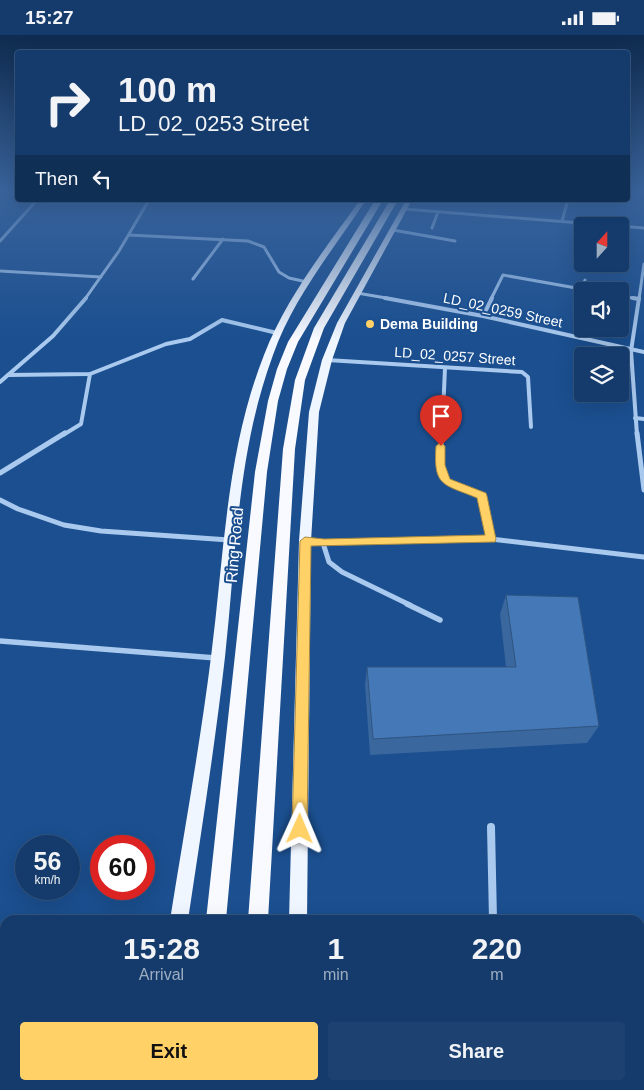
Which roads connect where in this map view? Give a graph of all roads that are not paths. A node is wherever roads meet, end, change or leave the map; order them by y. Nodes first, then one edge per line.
1 (126, 240) edge
2 (222, 240) edge
3 (238, 240) edge
4 (336, 240) edge
5 (355, 240) edge
6 (376, 240) edge
7 (387, 240) edge
8 (450, 240) edge
9 (454, 241) dead end
10 (644, 264) edge
11 (0, 271) edge
12 (101, 277) junction
13 (194, 279) dead end
14 (585, 279) dead end
15 (307, 282) junction
16 (584, 282) edge
17 (574, 288) edge
18 (357, 293) junction
19 (629, 297) edge
20 (639, 299) junction
21 (483, 316) junction
22 (277, 333) junction
23 (631, 351) junction
24 (644, 352) edge
25 (327, 360) junction
26 (444, 367) junction
27 (90, 374) junction
28 (8, 375) junction
29 (0, 381) edge
30 (635, 418) junction
31 (644, 419) edge
32 (531, 427) dead end
33 (0, 473) edge
34 (644, 490) edge
35 (0, 500) edge
36 (491, 539) junction
37 (229, 540) junction
38 (305, 541) junction
39 (324, 543) junction
40 (644, 557) edge
41 (440, 620) dead end
42 (0, 641) edge
43 (218, 658) junction
44 (491, 827) dead end
45 (180, 915) edge
46 (217, 915) edge
47 (258, 915) edge
48 (298, 915) edge
49 (493, 915) edge

1 - 12 street
2 - 13 street
3 - 15 street
4 - 15 main road
5 - 46 highway, Ring Road
6 - 47 highway
7 - 18 main road
8 - 9 street
10 - 20 street
11 - 12 street
12 - 28 street
14 - 16 street
15 - 22 main road
17 - 21 street
18 - 21 street, LD_02_0259 Street
18 - 25 main road
19 - 20 street
20 - 23 street
21 - 23 street, LD_02_0259 Street
22 - 27 street
22 - 37 main road
23 - 24 street, LD_02_0259 Street
23 - 30 street
25 - 26 street, LD_02_0257 Street
25 - 38 main road
26 - 32 street, LD_02_0257 Street
26 - 36 street
27 - 28 street
27 - 33 street
28 - 29 street
30 - 31 street
30 - 34 street
35 - 37 street
36 - 39 street
36 - 40 street
37 - 43 main road
38 - 39 street
38 - 48 main road
39 - 41 street
42 - 43 street
43 - 45 main road
44 - 49 street

